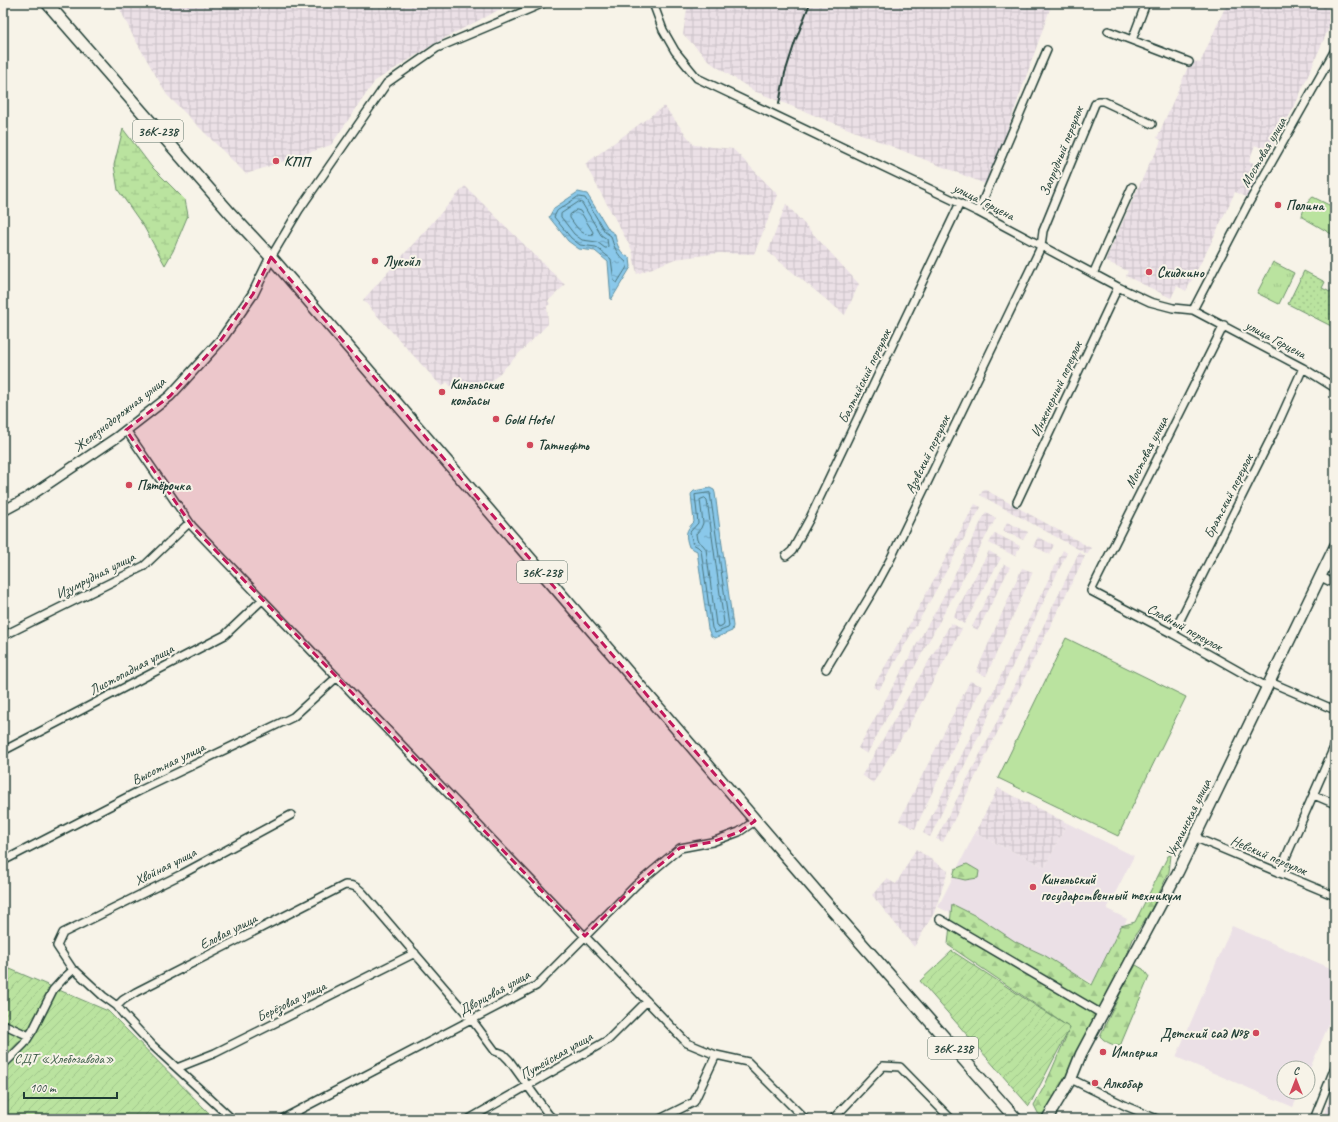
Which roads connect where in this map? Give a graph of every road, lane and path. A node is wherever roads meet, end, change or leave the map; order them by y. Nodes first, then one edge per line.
1 (47, 3) edge
2 (544, 3) edge
3 (653, 3) edge
4 (1146, 3) edge
5 (1108, 31) dead end
6 (1132, 40) junction
7 (1047, 50) dead end
8 (1335, 50) edge
9 (1189, 62) dead end
10 (1152, 124) dead end
11 (1132, 187) dead end
12 (960, 203) junction
13 (978, 212) junction
14 (1041, 246) junction
15 (271, 257) junction
16 (1093, 274) junction
17 (1118, 288) junction
18 (1192, 310) junction
19 (1224, 325) junction
20 (1303, 368) junction
21 (1335, 388) edge
22 (126, 430) junction
23 (1017, 502) dead end
24 (3, 511) edge
25 (189, 523) junction
26 (1335, 546) edge
27 (786, 556) dead end
28 (1321, 577) junction
29 (1335, 584) edge
30 (1091, 591) joint
31 (262, 600) junction
32 (1173, 634) junction
33 (3, 636) edge
34 (826, 669) dead end
35 (337, 677) junction
36 (1269, 684) junction
37 (1335, 710) edge
38 (1335, 745) edge
39 (3, 751) edge
40 (1314, 795) junction
41 (1335, 804) edge
42 (291, 815) dead end
43 (755, 820) junction
44 (1194, 837) junction
45 (3, 861) edge
46 (1279, 873) junction
47 (1335, 896) edge
48 (940, 919) dead end
49 (585, 936) junction
50 (415, 953) junction
51 (73, 970) junction
52 (647, 1001) junction
53 (117, 1006) junction
54 (1102, 1014) junction
55 (472, 1020) junction
56 (3, 1024) edge
57 (29, 1036) junction
58 (716, 1055) junction
59 (3, 1065) edge
60 (1335, 1067) edge
61 (177, 1068) junction
62 (1071, 1079) junction
63 (528, 1087) junction
64 (232, 1119) edge
65 (282, 1119) edge
66 (469, 1119) edge
67 (553, 1119) edge
68 (660, 1119) edge
69 (806, 1119) edge
70 (833, 1119) edge
71 (951, 1119) edge
72 (1016, 1119) edge
73 (1047, 1119) edge
74 (1157, 1119) edge
75 (1314, 1119) edge

1 - 15 main road, 36К-238
2 - 15 street
3 - 12 street, улица Герцена
4 - 6 street
5 - 6 street
6 - 9 street
7 - 13 street
8 - 18 street, Мостовая улица
10 - 14 street, Запрудный переулок
11 - 16 street
12 - 13 street, улица Герцена
12 - 27 street, Балтийский переулок
13 - 14 street, улица Герцена
14 - 16 street, улица Герцена
14 - 34 street, Азовский переулок
15 - 22 street, Железнодорожная улица
15 - 43 main road, 36К-238
16 - 17 street, улица Герцена
17 - 18 street, улица Герцена
17 - 23 street, Инженерный переулок
18 - 19 street, улица Герцена
19 - 20 street, улица Герцена
19 - 30 street, Мостовая улица
20 - 21 street, улица Герцена
20 - 32 street, Братский переулок
22 - 24 street, Железнодорожная улица
22 - 25 street
25 - 31 street
25 - 33 street, Изумрудная улица
26 - 28 main road, Украинская улица
28 - 29 street
28 - 36 main road, Украинская улица
30 - 32 street, Славный переулок
31 - 35 street
31 - 39 street, Листопадная улица
32 - 36 street, Славный переулок
35 - 45 street, Высотная улица
35 - 49 street
36 - 37 street, Славный переулок
36 - 44 main road, Украинская улица
38 - 40 street
40 - 41 street
40 - 46 street
42 - 51 street, Хвойная улица
43 - 49 street, Дворцовая улица
43 - 72 main road, 36К-238
44 - 46 street, Невский переулок
44 - 54 main road, Украинская улица
46 - 47 street, Невский переулок
48 - 54 street
49 - 52 street
49 - 55 street, Дворцовая улица
50 - 53 street, Еловая улица
50 - 55 street
50 - 61 street, Берёзовая улица
51 - 53 street
51 - 57 street
52 - 58 street
52 - 63 street, Путейская улица
53 - 61 street
54 - 62 main road, Украинская улица
55 - 63 street
55 - 65 street, Дворцовая улица
56 - 57 street
57 - 59 street
58 - 68 street
58 - 69 street
60 - 75 street
61 - 64 street
62 - 73 main road, Украинская улица
62 - 74 street
63 - 66 street, Путейская улица
63 - 67 street
70 - 71 street

